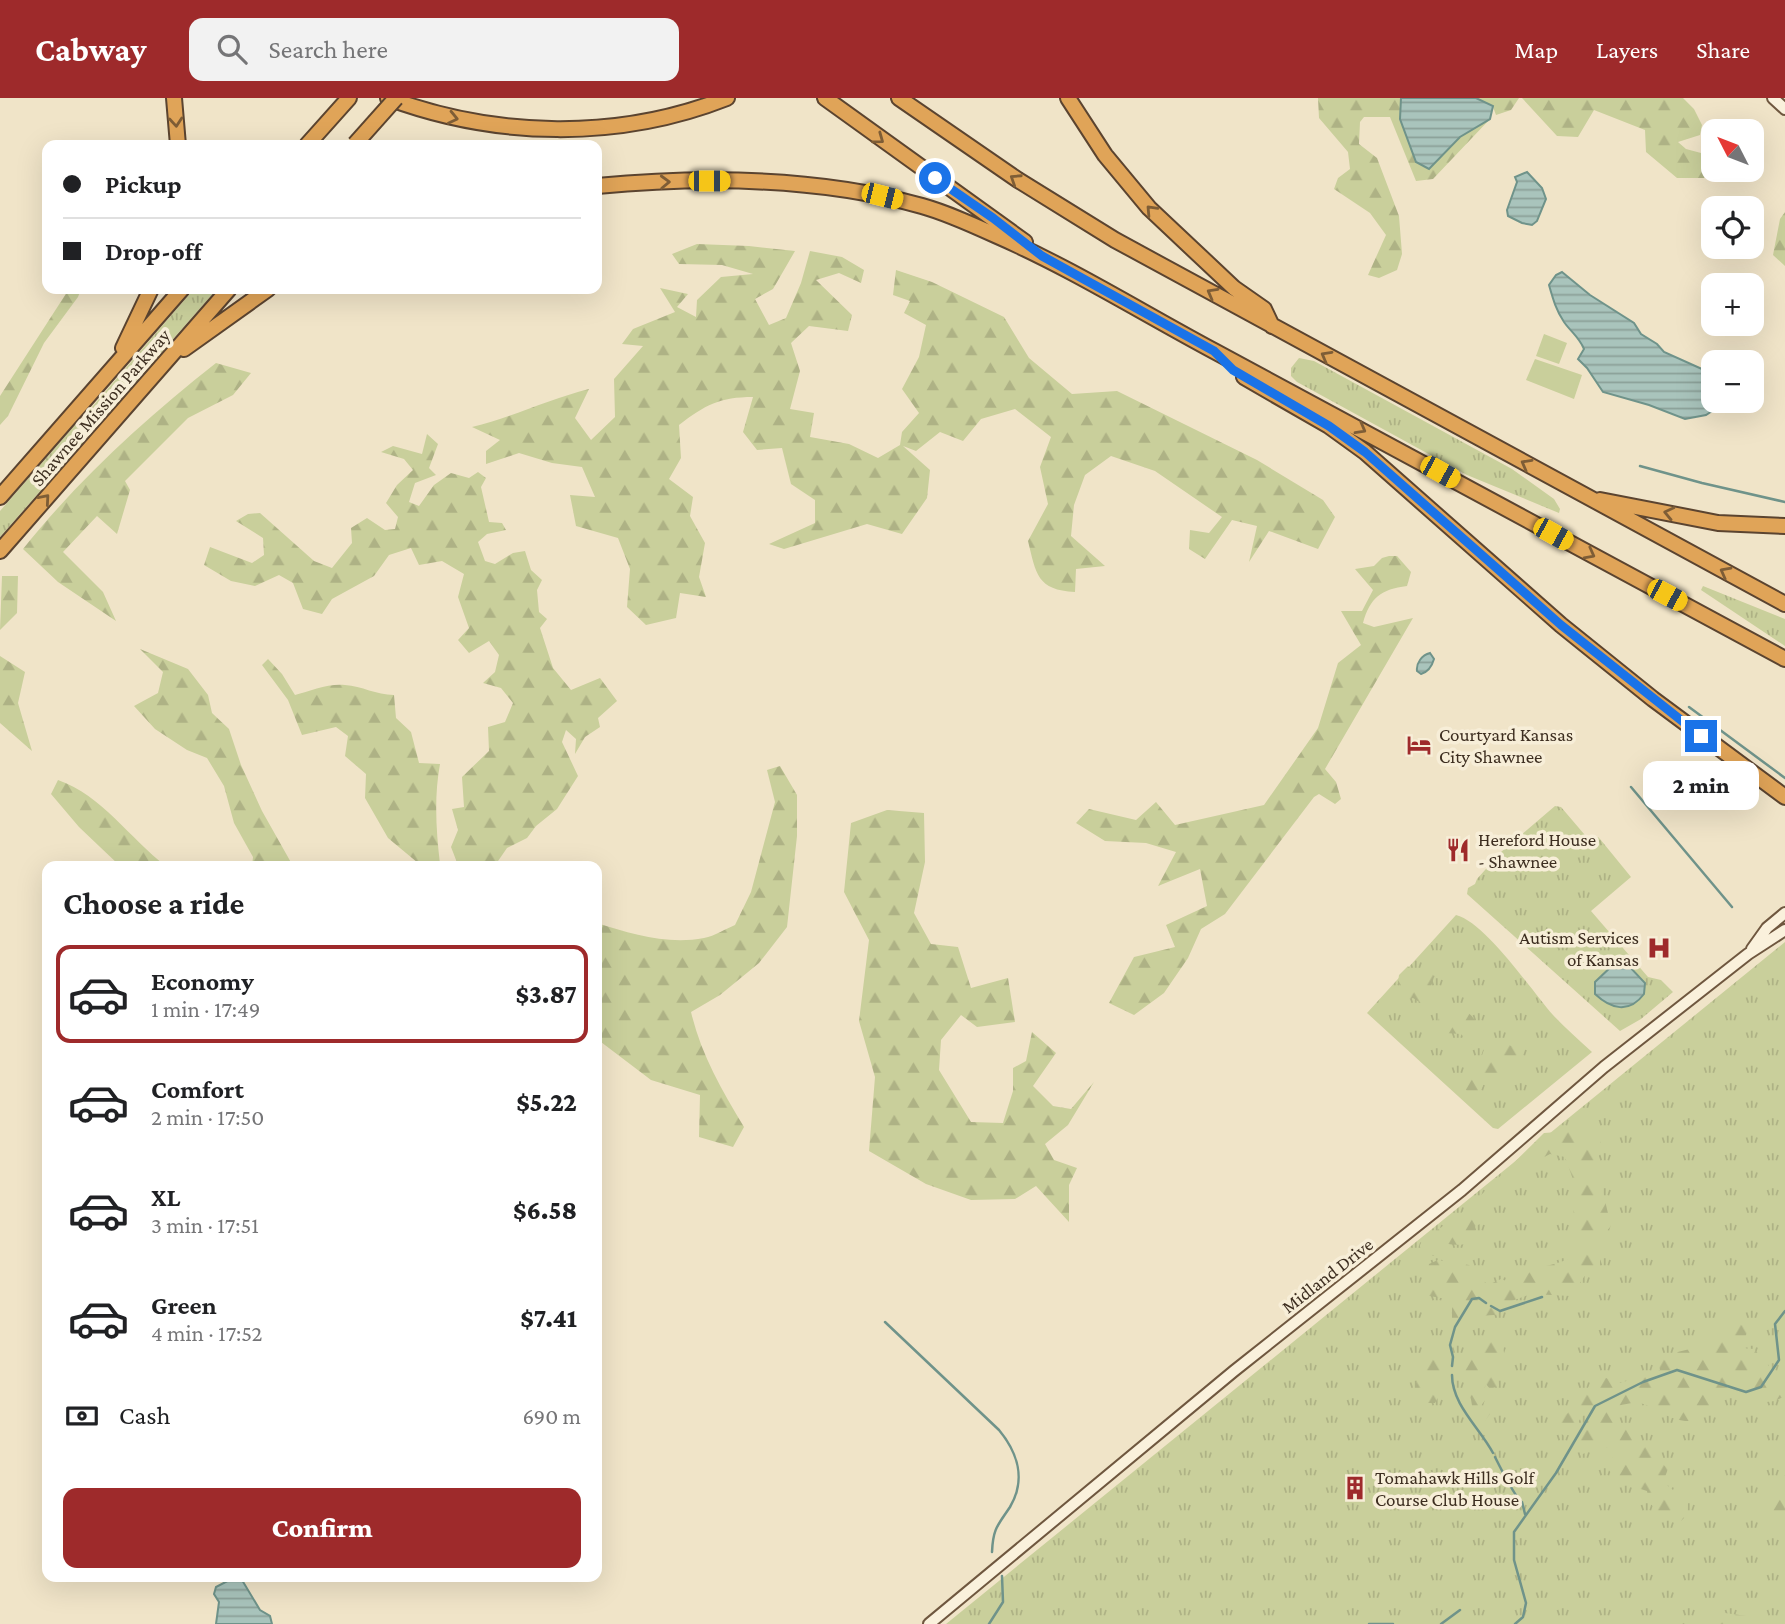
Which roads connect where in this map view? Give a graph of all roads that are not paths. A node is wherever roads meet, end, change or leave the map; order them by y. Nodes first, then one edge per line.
1 (174, 98) edge
2 (349, 98) edge
3 (388, 98) edge
4 (396, 98) edge
5 (825, 98) edge
6 (899, 98) edge
7 (1069, 98) edge
8 (1773, 98) edge
9 (724, 99) edge
10 (1785, 109) edge
11 (178, 140) edge
12 (311, 140) edge
13 (359, 140) edge
14 (602, 186) edge
15 (1042, 256) junction
16 (149, 294) edge
17 (178, 294) edge
18 (225, 294) edge
19 (261, 294) edge
20 (1272, 326) junction
21 (1214, 351) junction
22 (166, 362) junction
23 (116, 365) junction
24 (0, 496) edge
25 (1586, 497) junction
26 (1785, 526) edge
27 (0, 551) edge
28 (1785, 604) edge
29 (1785, 659) edge
30 (1785, 797) edge
31 (1785, 913) edge
32 (1785, 930) edge
33 (1748, 954) junction
34 (929, 1624) edge

1 -> 11 highway
2 - 12 highway
3 -> 9 highway
4 - 13 highway, bridge
5 -> 15 highway
20 -> 6 highway
20 -> 7 highway
8 - 10 main road
14 -> 15 highway
15 - 21 highway
16 - 23 highway
17 - 23 highway, Shawnee Mission Parkway
18 - 22 highway, Shawnee Mission Parkway
19 - 22 highway
25 -> 20 highway
21 -> 29 highway
21 - 30 highway
27 -> 22 highway, Shawnee Mission Parkway
23 - 24 highway, Shawnee Mission Parkway
26 -> 25 highway
28 -> 25 highway
31 - 33 main road, Midland Drive
32 - 33 main road, Midland Drive
33 - 34 main road, Midland Drive

